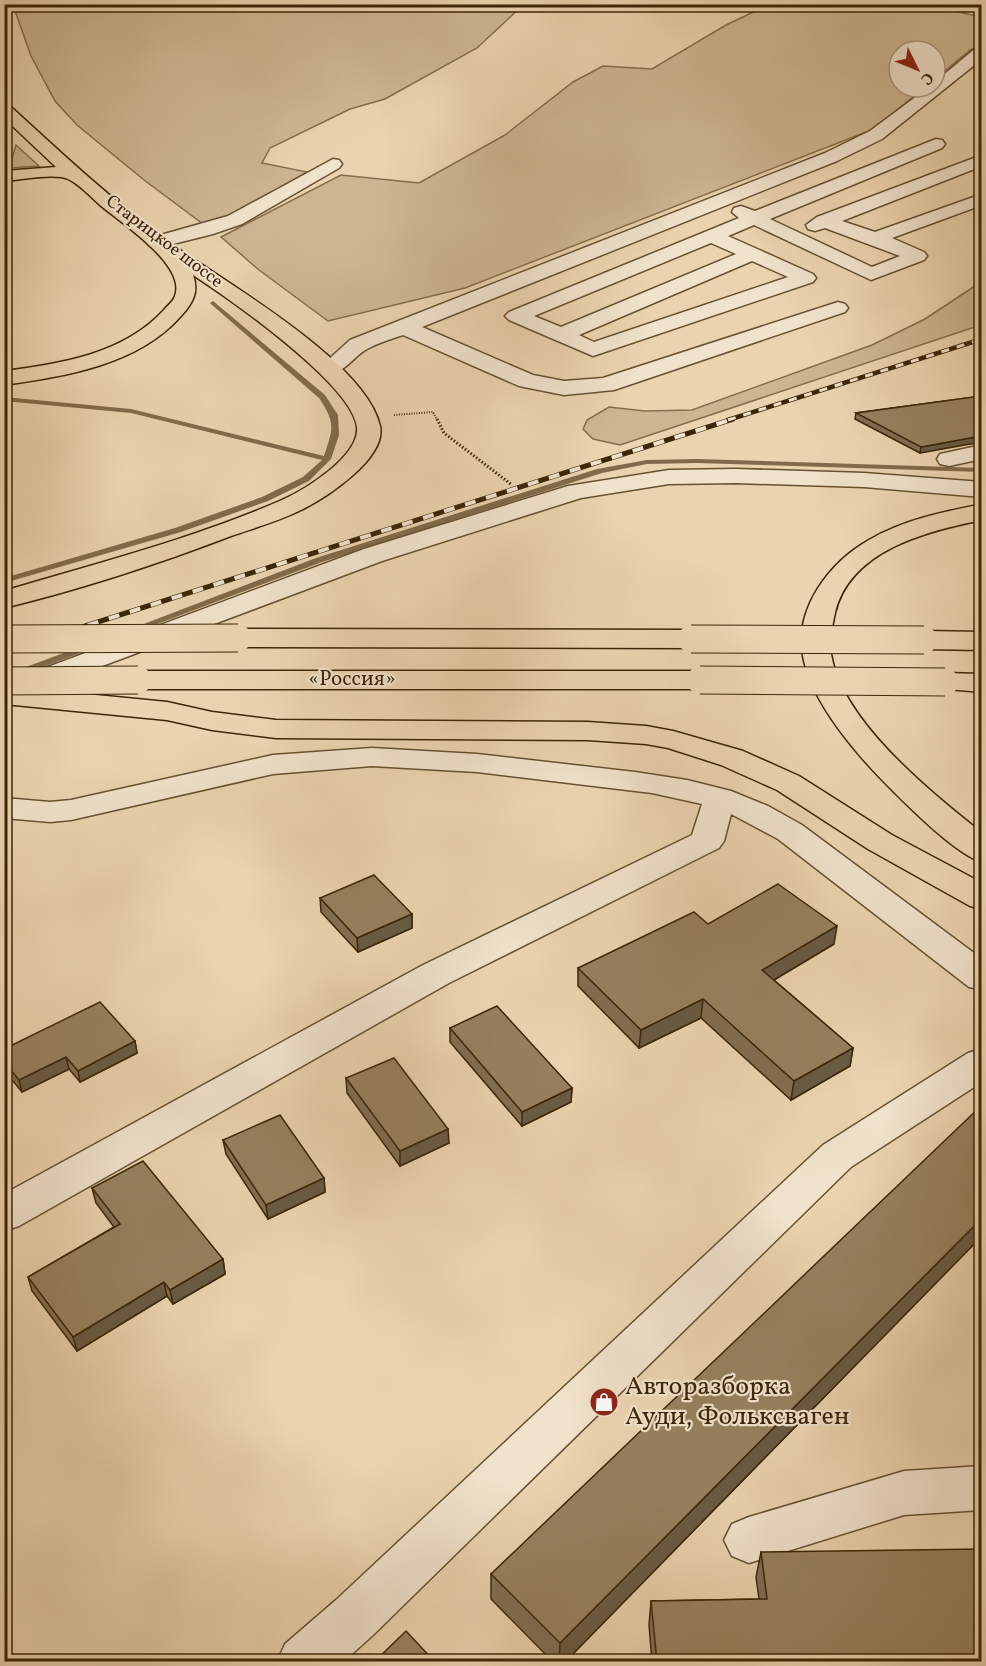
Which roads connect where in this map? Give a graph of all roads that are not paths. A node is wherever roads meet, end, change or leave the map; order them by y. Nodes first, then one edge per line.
1 (976, 4) edge
2 (981, 5) edge
3 (981, 51) edge
4 (4, 109) edge
5 (876, 135) junction
6 (951, 147) junction
7 (981, 158) edge
8 (333, 164) dead end
9 (72, 173) junction
10 (4, 176) edge
11 (981, 200) edge
12 (717, 203) junction
13 (756, 218) junction
14 (824, 221) junction
15 (789, 235) junction
16 (712, 236) junction
17 (875, 238) junction
18 (161, 245) junction
19 (752, 254) junction
20 (838, 308) dead end
21 (402, 327) junction
22 (561, 335) junction
23 (330, 368) junction
24 (4, 378) edge
25 (981, 452) edge
26 (949, 459) dead end
27 (981, 490) edge
28 (981, 512) edge
29 (4, 600) edge
30 (4, 639) edge
31 (981, 641) edge
32 (4, 681) edge
33 (981, 683) edge
34 (130, 693) junction
35 (4, 694) edge
36 (720, 798) junction
37 (4, 808) edge
38 (981, 851) edge
39 (981, 898) edge
40 (981, 978) edge
41 (981, 1063) edge
42 (4, 1214) edge
43 (981, 1488) edge
44 (749, 1539) dead end
45 (303, 1662) edge

1 - 2 street
3 - 5 street
4 - 9 main road, Старицкое шоссе
5 - 6 street
5 - 12 street
6 - 7 street
6 - 13 street
7 - 14 street
8 - 18 street
9 - 10 main road
9 - 18 main road, Старицкое шоссе
11 - 17 street
12 - 13 street
12 - 21 street
13 - 15 street
13 - 16 street
14 - 15 street
14 - 17 street
15 - 17 street
16 - 19 street
16 - 22 street
18 - 23 main road, Старицкое шоссе
18 - 24 main road
19 - 22 street
19 - 22 street
20 - 21 street
21 - 23 street
23 - 29 main road, Старицкое шоссе
25 - 26 street
27 - 35 street
28 - 38 main road
30 - 31 main road, «Россия», bridge
32 - 34 main road, «Россия», bridge
33 - 34 main road, «Россия», bridge
34 - 35 main road
34 - 39 main road
36 - 37 street
36 - 40 street
36 - 42 street
41 - 45 street
43 - 44 street

